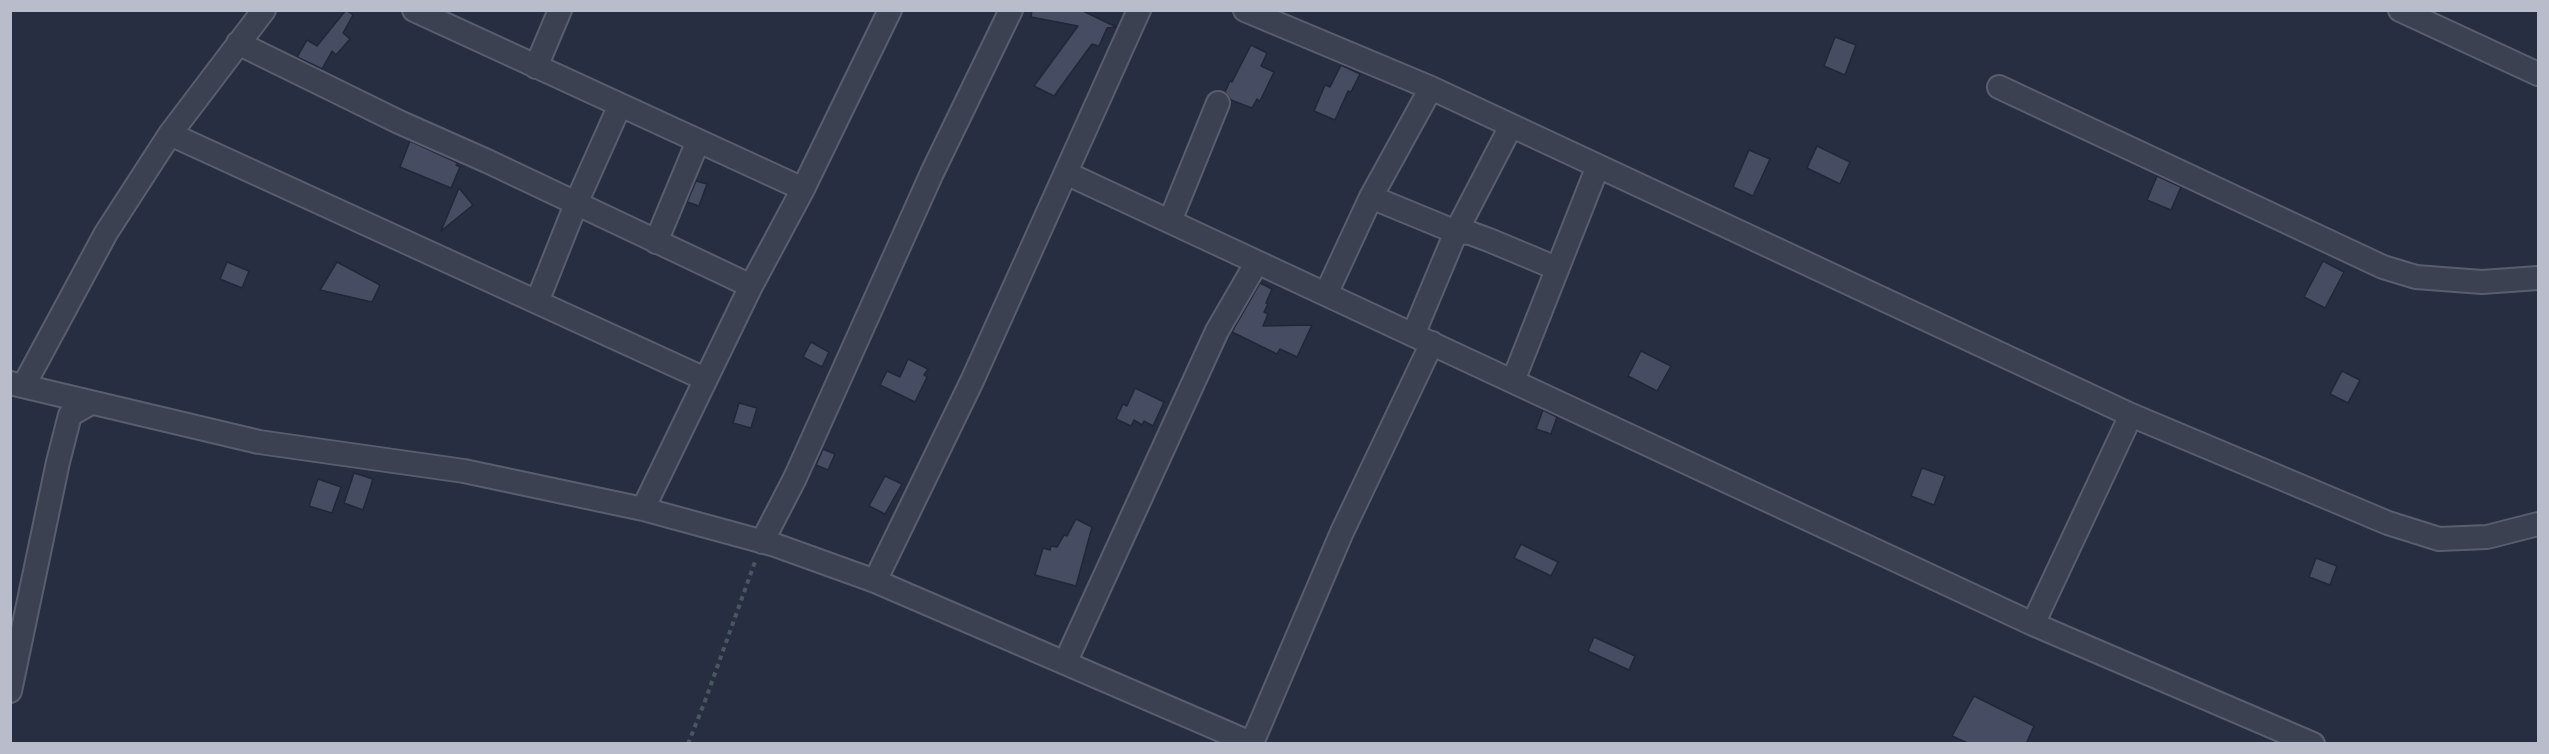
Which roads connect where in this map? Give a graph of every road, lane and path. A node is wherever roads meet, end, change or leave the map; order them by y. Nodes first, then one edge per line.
1 (264, 10) edge
2 (414, 10) edge
3 (560, 10) edge
4 (890, 10) edge
5 (1011, 10) edge
6 (1139, 10) edge
7 (1245, 10) edge
8 (2400, 10) edge
9 (238, 43) junction
10 (536, 67) junction
11 (2538, 74) edge
12 (1999, 87) dead end
13 (1431, 88) junction
14 (1218, 103) dead end
15 (620, 105) junction
16 (1511, 126) junction
17 (170, 134) junction
18 (698, 141) junction
19 (1598, 166) junction
20 (1068, 174) junction
21 (802, 189) junction
22 (1371, 197) junction
23 (576, 203) junction
24 (1170, 221) junction
25 (1456, 232) junction
26 (656, 242) junction
27 (1257, 262) junction
28 (1556, 268) junction
29 (2538, 278) edge
30 (751, 286) junction
31 (1326, 294) junction
32 (537, 302) junction
33 (1422, 339) junction
34 (705, 379) junction
35 (1513, 381) junction
36 (17, 384) edge
37 (91, 403) junction
38 (2132, 415) junction
39 (643, 509) junction
40 (2538, 524) edge
41 (762, 542) junction
42 (875, 581) junction
43 (2033, 624) junction
44 (1065, 663) junction
45 (10, 691) edge
46 (1253, 743) edge
47 (688, 744) edge
48 (2313, 744) edge

1 - 9 street
2 - 10 street
3 - 10 street
4 - 21 street
5 - 41 street
6 - 20 street
7 - 13 street
8 - 11 street
9 - 17 street
9 - 23 street
10 - 15 street
12 - 29 street
13 - 16 street
13 - 22 street
14 - 24 street
15 - 18 street
15 - 23 street
16 - 19 street
16 - 25 street
17 - 32 street
17 - 36 street
18 - 21 street
18 - 26 street
19 - 28 street
19 - 38 street
20 - 24 street
20 - 42 street
21 - 30 street
22 - 25 street
22 - 31 street
23 - 26 street
23 - 32 street
24 - 27 street
25 - 28 street
25 - 33 street
26 - 30 street
27 - 31 street
27 - 44 street
28 - 35 street
30 - 34 street
31 - 33 street
32 - 34 street
33 - 35 street
33 - 46 street
34 - 39 street
35 - 43 street
36 - 37 street
37 - 39 street
37 - 45 street
38 - 40 street
38 - 43 street
39 - 41 street
41 - 42 street
41 - 47 path
42 - 44 street
43 - 48 street
44 - 46 street

